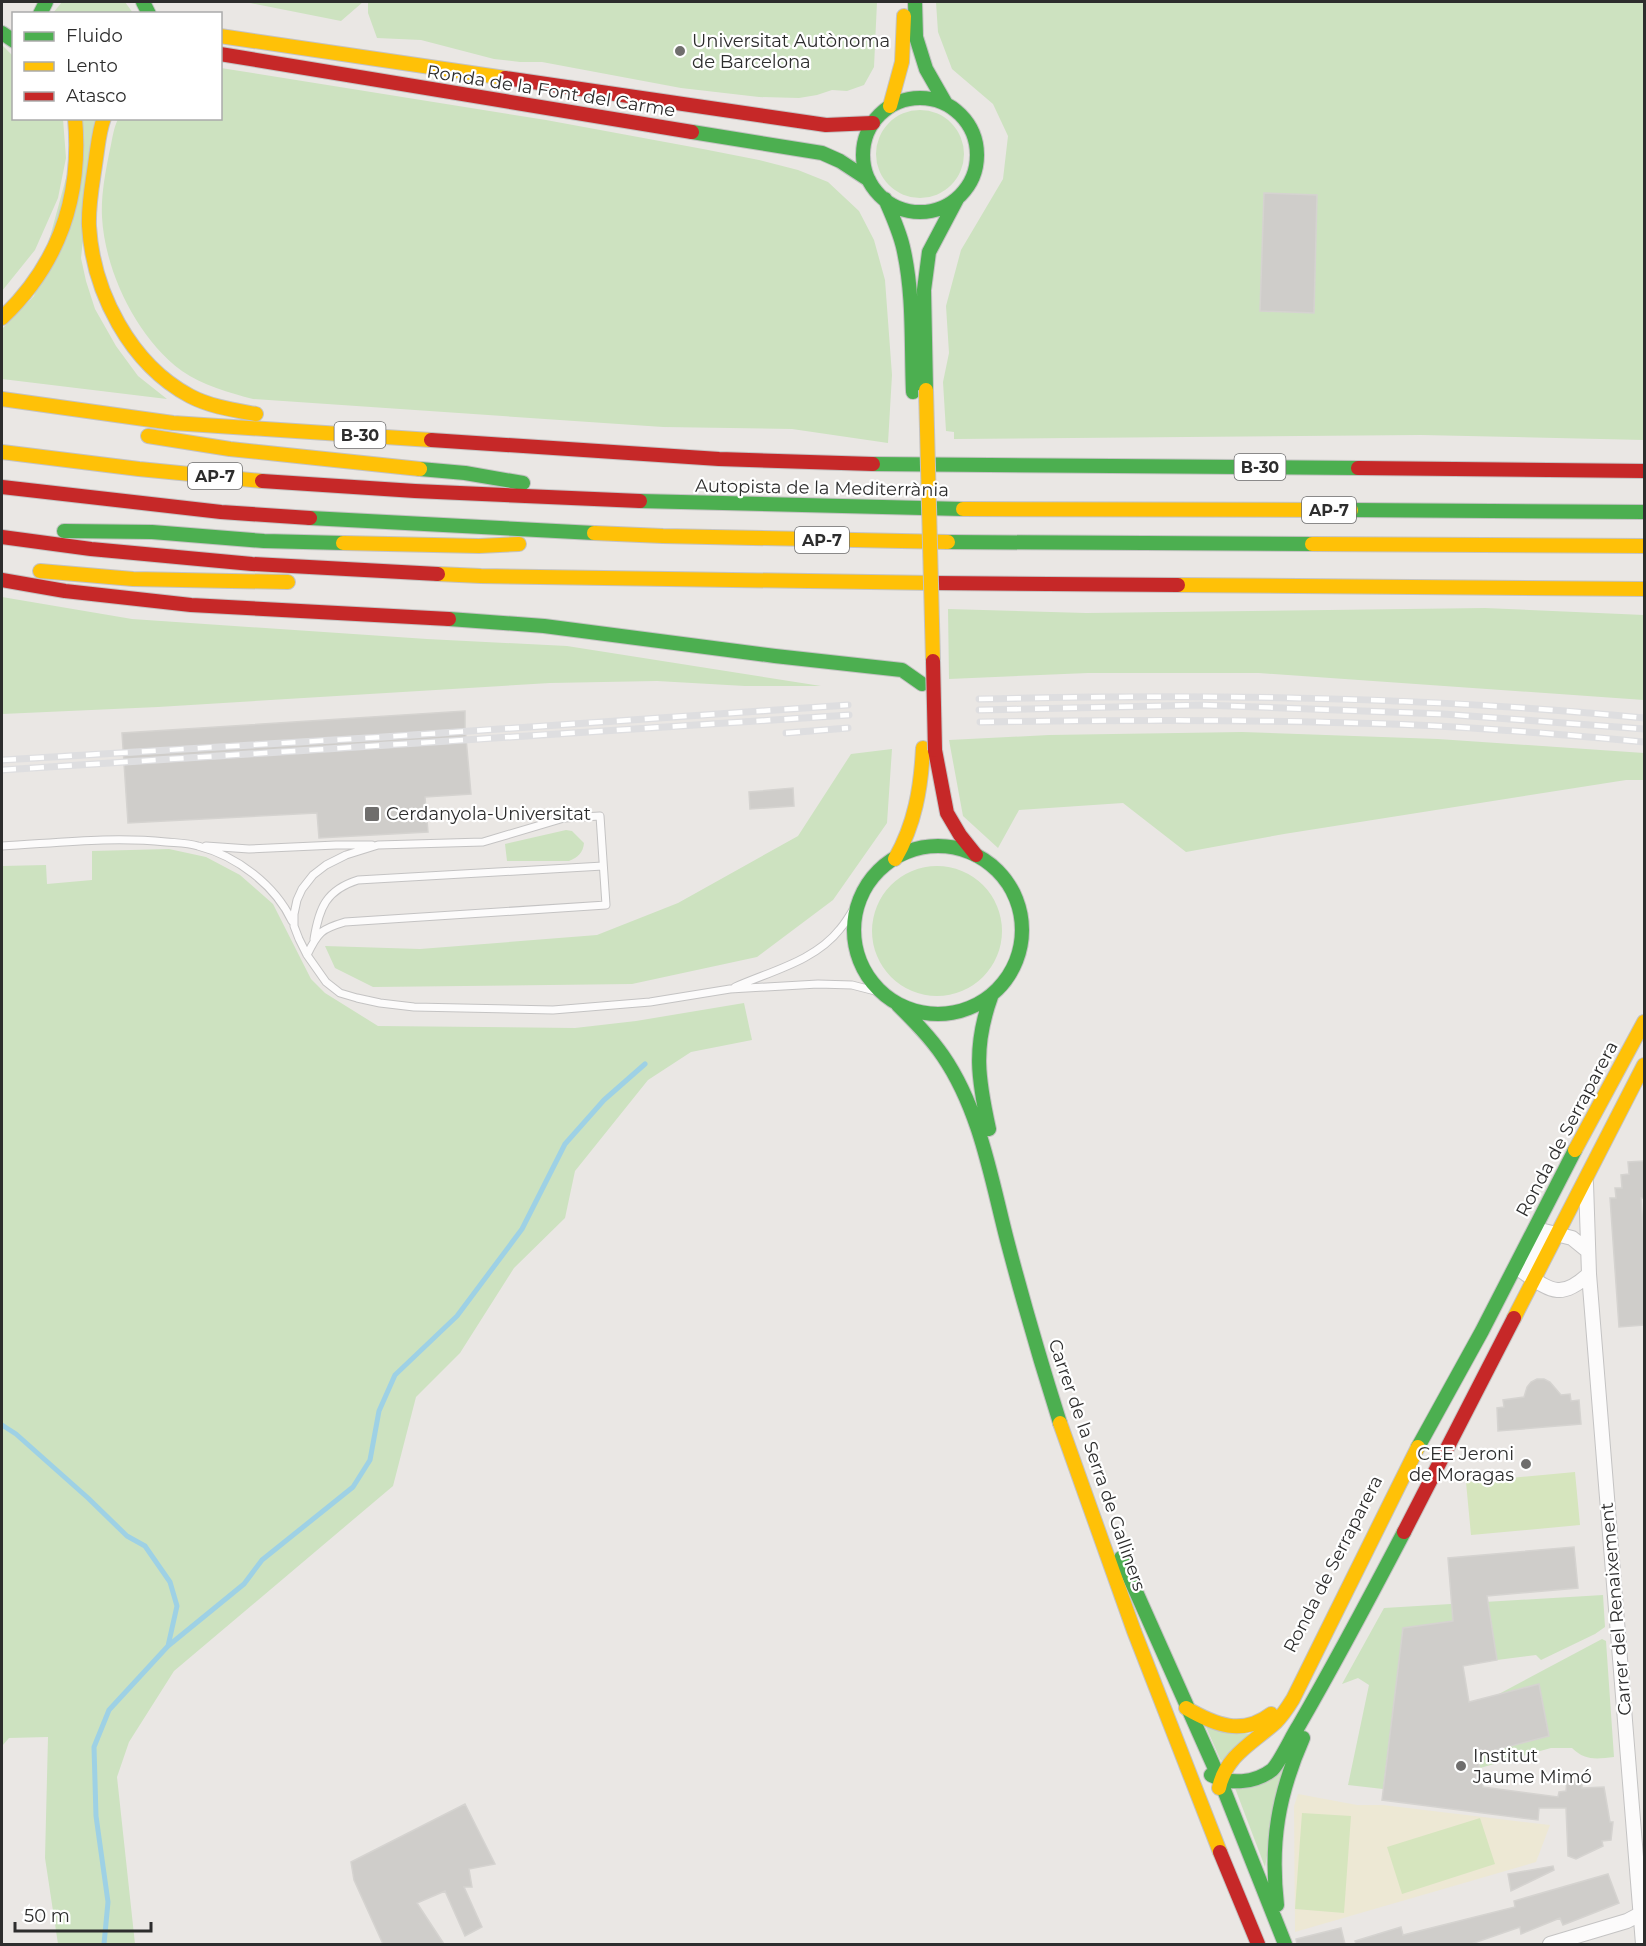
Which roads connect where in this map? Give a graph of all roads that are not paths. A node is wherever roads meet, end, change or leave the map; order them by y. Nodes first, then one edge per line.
1 (904, 2) edge
2 (915, 2) edge
3 (222, 36) edge
4 (222, 54) edge
5 (946, 104) junction
6 (890, 106) junction
7 (75, 120) edge
8 (104, 120) edge
9 (873, 123) junction
10 (869, 180) junction
11 (885, 199) junction
12 (957, 199) junction
13 (2, 318) edge
14 (919, 391) junction
15 (2, 399) edge
16 (358, 422) dead end
17 (135, 434) dead end
18 (579, 436) dead end
19 (2, 452) edge
20 (719, 459) junction
21 (1644, 471) edge
22 (2, 487) edge
23 (626, 501) junction
24 (1644, 512) edge
25 (2, 524) edge
26 (663, 536) junction
27 (2, 537) edge
28 (1644, 546) edge
29 (25, 569) dead end
30 (481, 576) junction
31 (2, 580) edge
32 (329, 582) dead end
33 (305, 583) dead end
34 (1644, 589) edge
35 (922, 684) junction
36 (929, 749) junction
37 (378, 845) junction
38 (2, 846) edge
39 (197, 846) junction
40 (978, 857) junction
41 (895, 859) junction
42 (603, 866) junction
43 (860, 898) junction
44 (294, 926) junction
45 (313, 942) junction
46 (307, 955) junction
47 (730, 989) junction
48 (879, 992) junction
49 (991, 997) junction
50 (898, 1005) junction
51 (1644, 1022) edge
52 (1644, 1065) edge
53 (1570, 1159) junction
54 (1587, 1177) junction
55 (1551, 1233) junction
56 (1588, 1251) junction
57 (1589, 1274) junction
58 (1529, 1276) junction
59 (1482, 1331) junction
60 (1471, 1348) junction
61 (1394, 1551) junction
62 (1186, 1707) junction
63 (1172, 1731) junction
64 (1220, 1780) junction
65 (1242, 1907) junction
66 (1643, 1913) edge
67 (1284, 1942) edge
68 (1258, 1944) edge
69 (1550, 1944) edge
70 (1644, 1944) edge

1 - 6 main road
2 - 5 main road
3 - 9 main road, Ronda de la Font del Carme
4 - 10 main road, Ronda de la Font del Carme
5 - 6 main road
5 - 12 main road
6 - 9 main road
7 - 13 main road
8 - 16 main road
9 - 10 main road
10 - 11 main road
11 - 12 main road
11 - 14 main road
12 - 14 main road
14 - 35 main road
14 - 36 main road, bridge
15 - 20 main road, B-30
17 - 23 main road
18 - 20 main road
19 - 23 main road, Autopista de la Mediterrània / AP-7
20 - 21 main road, B-30
22 - 26 main road, AP-7
23 - 24 main road, Autopista de la Mediterrània / AP-7
25 - 26 main road
26 - 28 main road, AP-7
27 - 30 main road
29 - 33 main road
30 - 32 main road
30 - 34 main road
31 - 35 main road
35 - 36 main road
36 - 40 main road
36 - 41 main road
37 - 39 lane
37 - 42 lane
37 - 44 lane
38 - 39 lane
39 - 44 lane
40 - 41 main road
40 - 49 main road
41 - 43 main road
42 - 45 lane
42 - 45 lane
43 - 47 lane
43 - 48 main road
44 - 46 lane
45 - 46 lane
46 - 47 lane
47 - 48 lane
48 - 50 main road
49 - 50 main road
49 - 62 main road, Carrer de la Serra de Galliners
50 - 63 main road, Carrer de la Serra de Galliners
51 - 53 main road, Ronda de Serraparera
52 - 54 main road
53 - 55 main road
53 - 59 main road, Ronda de Serraparera
54 - 55 main road
54 - 56 street
55 - 56 street
55 - 58 main road
56 - 57 street
57 - 58 street
57 - 66 street, Carrer del Renaixement
58 - 59 main road
58 - 61 main road
59 - 60 main road, Ronda de Serraparera
60 - 62 main road, Ronda de Serraparera
60 - 64 main road, Ronda de Serraparera
61 - 64 main road
61 - 67 main road
62 - 64 main road, Carrer de la Serra de Galliners
63 - 64 main road
63 - 65 main road, Carrer de la Serra de Galliners
64 - 65 main road
64 - 67 main road, Carrer de la Serra de Galliners
65 - 68 main road, Carrer de la Serra de Galliners
66 - 69 street
66 - 70 street, Carrer del Renaixement

